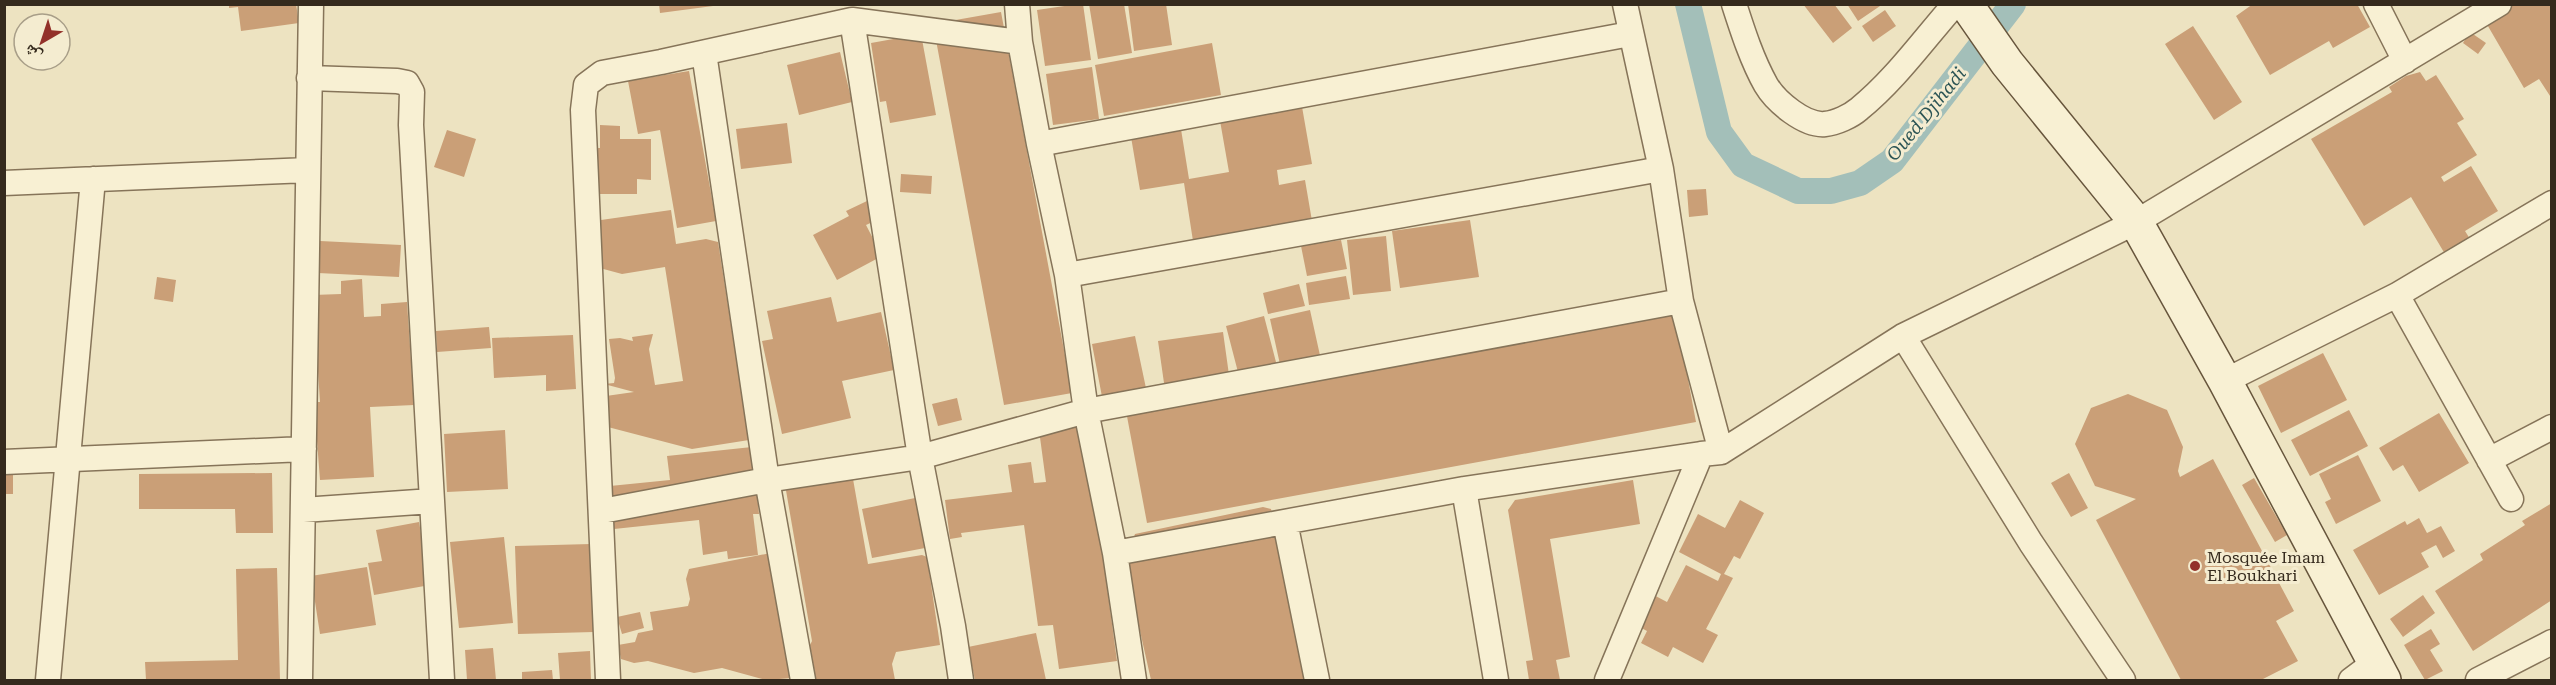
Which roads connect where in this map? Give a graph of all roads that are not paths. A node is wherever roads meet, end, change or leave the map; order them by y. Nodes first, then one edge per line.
1 (311, 4) edge
2 (1017, 4) edge
3 (1625, 4) edge
4 (2376, 4) edge
5 (2499, 4) edge
6 (1742, 7) edge
7 (1965, 8) edge
8 (852, 20) junction
9 (1630, 34) junction
10 (1020, 42) junction
11 (704, 52) junction
12 (2406, 61) junction
13 (309, 78) junction
14 (1039, 144) junction
15 (1660, 169) junction
16 (308, 170) junction
17 (93, 179) junction
18 (4, 183) edge
19 (2552, 203) edge
20 (2136, 222) junction
21 (1067, 274) junction
22 (2397, 294) junction
23 (1682, 302) junction
24 (1903, 336) junction
25 (2225, 381) junction
26 (1086, 411) junction
27 (2552, 427) edge
28 (304, 449) junction
29 (1711, 453) junction
30 (920, 457) junction
31 (69, 459) junction
32 (2489, 460) junction
33 (4, 462) edge
34 (767, 480) junction
35 (1464, 489) junction
36 (2511, 499) dead end
37 (432, 501) junction
38 (303, 510) junction
39 (602, 511) junction
40 (1285, 522) junction
41 (1114, 553) junction
42 (2552, 642) edge
43 (2370, 674) edge
44 (48, 681) edge
45 (300, 681) edge
46 (442, 681) edge
47 (608, 681) edge
48 (803, 681) edge
49 (962, 681) edge
50 (1134, 681) edge
51 (1317, 681) edge
52 (1496, 681) edge
53 (1606, 681) edge
54 (2123, 681) edge
55 (2478, 681) edge

1 - 13 street
2 - 10 street
3 - 9 street
4 - 12 street
5 - 12 street
6 - 7 street
7 - 20 street
8 - 10 street
8 - 11 street
8 - 30 street
9 - 14 street
9 - 15 street
10 - 14 street
11 - 34 street
11 - 39 street
12 - 20 street
13 - 16 street
13 - 37 street
14 - 21 street
15 - 21 street
15 - 23 street
16 - 17 street
16 - 28 street
17 - 18 street
17 - 31 street
19 - 22 street
20 - 24 street
20 - 25 street
21 - 26 street
22 - 25 street
22 - 32 street
23 - 26 street
23 - 29 street
24 - 29 street
24 - 54 street
25 - 43 street
26 - 30 street
26 - 41 street
27 - 32 street
28 - 31 street
28 - 38 street
29 - 35 street
29 - 53 street
30 - 34 street
30 - 49 street
31 - 33 street
31 - 44 street
32 - 36 street
34 - 39 street
34 - 48 street
35 - 40 street
35 - 52 street
37 - 38 street
37 - 46 street
38 - 45 street
39 - 47 street
40 - 41 street
40 - 51 street
41 - 50 street
42 - 55 street

